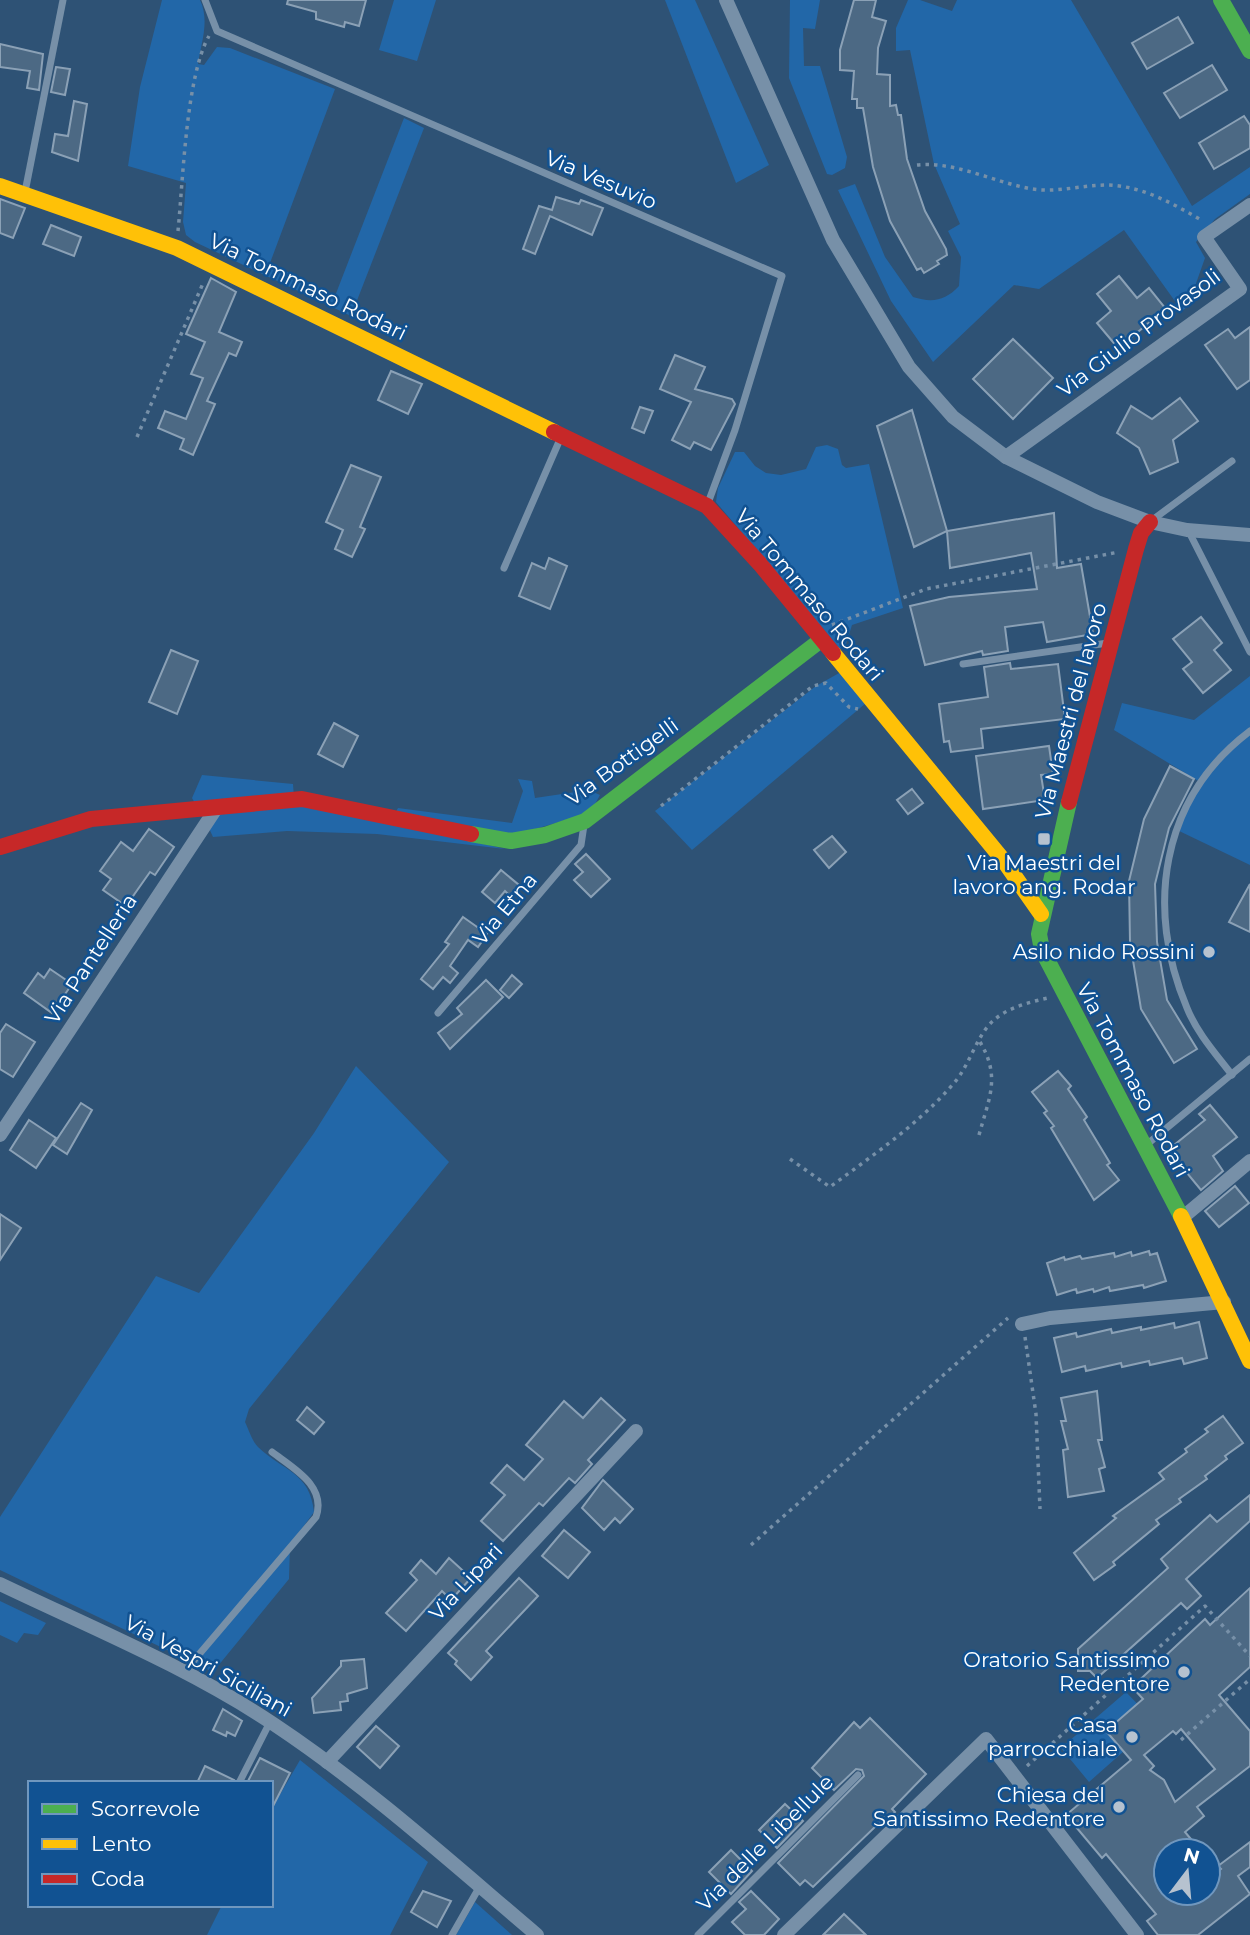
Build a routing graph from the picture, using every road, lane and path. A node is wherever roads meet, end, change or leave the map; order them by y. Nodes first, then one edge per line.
1 (63, 0) edge
2 (205, 0) edge
3 (1221, 0) edge
4 (730, 2) edge
5 (217, 31) junction
6 (1250, 51) edge
7 (917, 165) dead end
8 (0, 186) edge
9 (25, 194) junction
10 (1250, 205) edge
11 (1215, 229) junction
12 (177, 248) junction
13 (211, 264) junction
14 (562, 435) junction
15 (137, 437) dead end
16 (1006, 457) junction
17 (1232, 461) dead end
18 (707, 506) junction
19 (1150, 522) junction
20 (1187, 530) junction
21 (1250, 535) edge
22 (1106, 555) dead end
23 (503, 568) dead end
24 (821, 640) junction
25 (1111, 642) junction
26 (1250, 652) edge
27 (963, 664) dead end
28 (873, 704) junction
29 (1250, 731) edge
30 (661, 806) dead end
31 (217, 807) junction
32 (584, 821) junction
33 (0, 847) edge
34 (1041, 914) junction
35 (1064, 994) junction
36 (438, 1013) dead end
37 (980, 1041) junction
38 (1250, 1059) edge
39 (1232, 1075) junction
40 (0, 1135) edge
41 (979, 1135) dead end
42 (1144, 1147) junction
43 (790, 1159) dead end
44 (1250, 1161) edge
45 (1182, 1218) junction
46 (1224, 1302) junction
47 (1022, 1324) junction
48 (1250, 1362) edge
49 (636, 1431) dead end
50 (272, 1451) dead end
51 (1040, 1509) dead end
52 (751, 1545) dead end
53 (0, 1584) edge
54 (1250, 1656) edge
55 (183, 1673) junction
56 (1250, 1678) edge
57 (270, 1721) junction
58 (1181, 1740) dead end
59 (327, 1762) junction
60 (858, 1775) dead end
61 (1015, 1776) junction
62 (240, 1781) edge
63 (480, 1886) junction
64 (452, 1935) edge
65 (537, 1935) edge
66 (698, 1935) edge
67 (784, 1935) edge
68 (1137, 1935) edge

1 - 9 lane
2 - 5 lane
3 - 6 street
4 - 16 street
5 - 12 path
5 - 18 lane, Via Vesuvio
7 - 11 path
8 - 9 street, Via Tommaso Rodari
9 - 12 street, Via Tommaso Rodari
10 - 11 street
11 - 16 street, Via Giulio Provasoli
12 - 13 street, Via Tommaso Rodari
13 - 14 street, Via Tommaso Rodari
13 - 15 path
14 - 18 street, Via Tommaso Rodari
14 - 23 lane
16 - 19 street
17 - 19 lane
18 - 24 street, Via Tommaso Rodari
19 - 20 street
19 - 25 street, Via Maestri del lavoro
20 - 21 street
20 - 26 lane
22 - 24 path
24 - 28 street, Via Tommaso Rodari
24 - 32 street, Via Bottigelli
25 - 27 lane, Via Maestri del lavoro
25 - 34 street, Via Maestri del lavoro
28 - 30 path
28 - 34 street, Via Tommaso Rodari
29 - 39 lane
31 - 32 street, Via Bottigelli
31 - 33 street, Via Bottigelli
31 - 40 street, Via Pantelleria
32 - 36 lane, Via Etna
34 - 35 street, Via Tommaso Rodari
35 - 37 path
35 - 42 street, Via Tommaso Rodari
37 - 41 path
37 - 43 path
38 - 39 lane
39 - 42 lane
42 - 45 street, Via Tommaso Rodari
44 - 45 street
45 - 46 street, Via Tommaso Rodari
46 - 47 street
46 - 48 street, Via Tommaso Rodari
47 - 51 path
47 - 52 path
49 - 59 street, Via Lipari
50 - 55 lane
53 - 55 street, Via Vespri Siciliani
54 - 61 path
55 - 57 street, Via Vespri Siciliani
56 - 58 path
57 - 59 street, Via Vespri Siciliani
57 - 62 lane
59 - 63 street, Via Vespri Siciliani
60 - 66 lane, Via delle Libellule
61 - 67 street
61 - 68 street
63 - 64 lane
63 - 65 street, Via Vespri Siciliani

